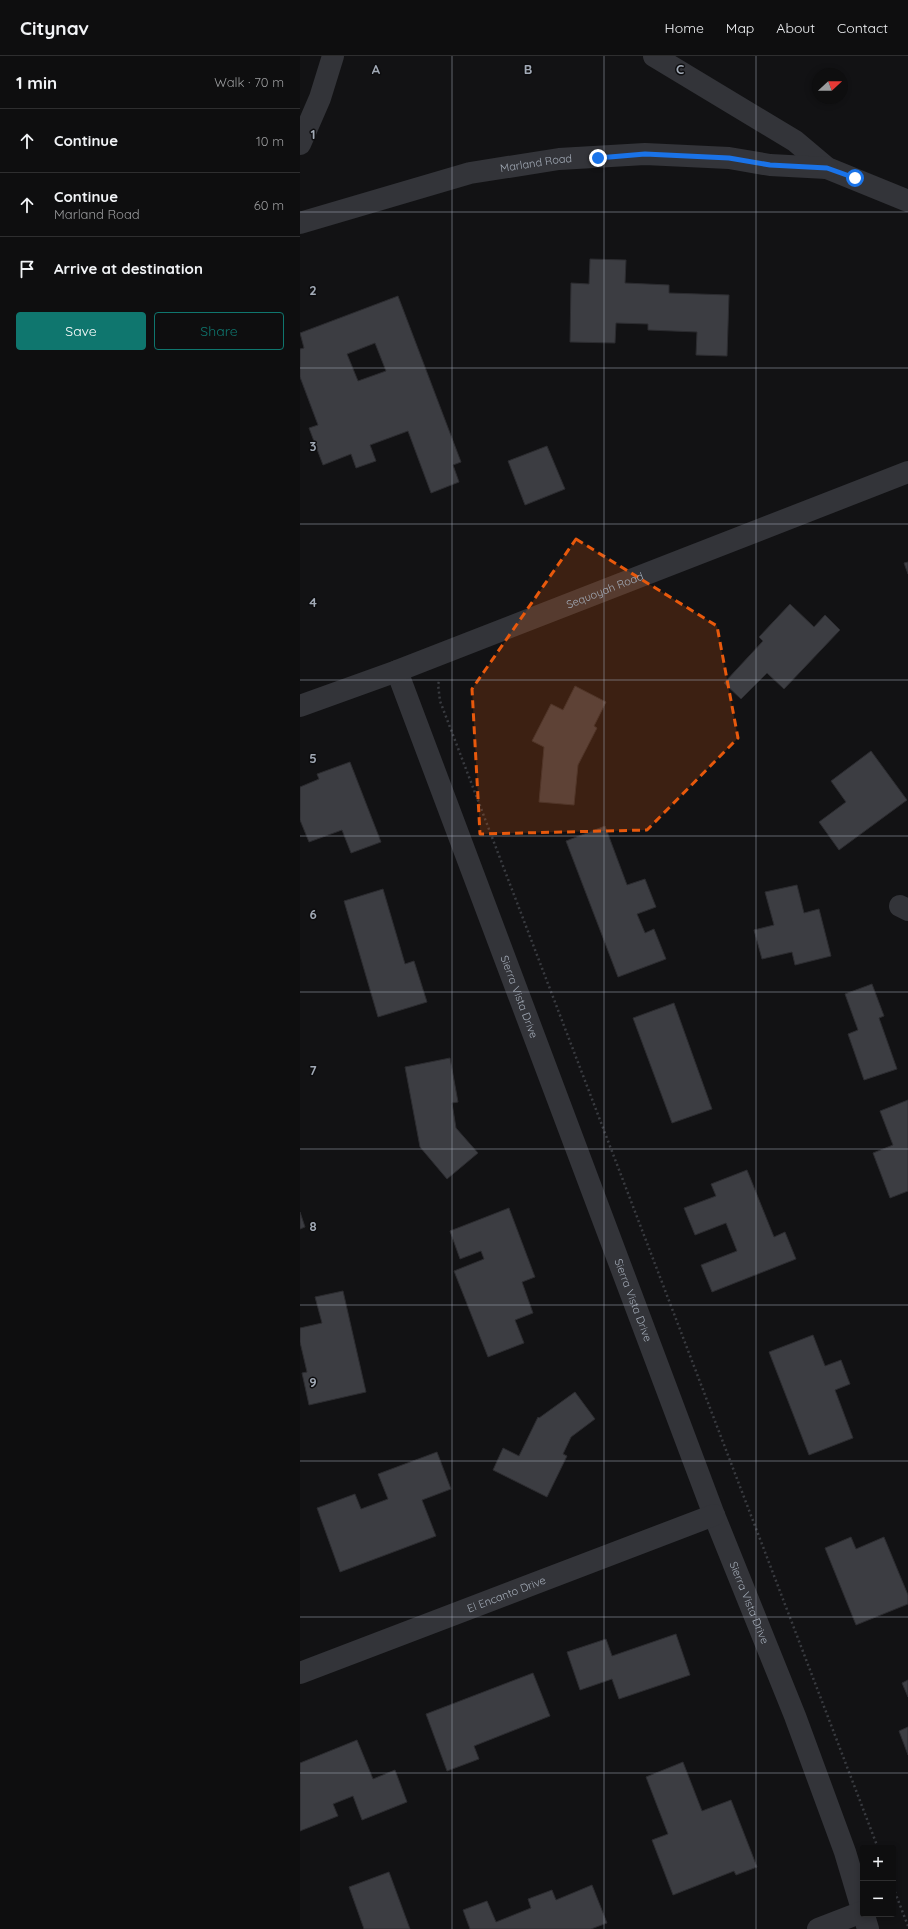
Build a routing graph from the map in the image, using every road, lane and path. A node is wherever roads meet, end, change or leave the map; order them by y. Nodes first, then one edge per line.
1 (333, 56) edge
2 (654, 56) edge
3 (300, 144) edge
4 (827, 168) junction
5 (908, 201) edge
6 (300, 223) edge
7 (908, 472) edge
8 (397, 671) junction
9 (441, 680) dead end
10 (300, 706) edge
11 (714, 1515) junction
12 (300, 1673) edge
13 (877, 1845) edge
14 (896, 1895) edge
15 (865, 1921) edge
16 (908, 1926) edge
17 (818, 1929) edge

1 - 3 street
2 - 4 street
4 - 5 street
4 - 6 street, Marland Road
7 - 8 street, Sequoyah Road
8 - 10 street, Sequoyah Road
8 - 11 street, Sierra Vista Drive
9 - 13 path
11 - 12 street, El Encanto Drive
11 - 15 street, Sierra Vista Drive
14 - 16 path
15 - 17 street

